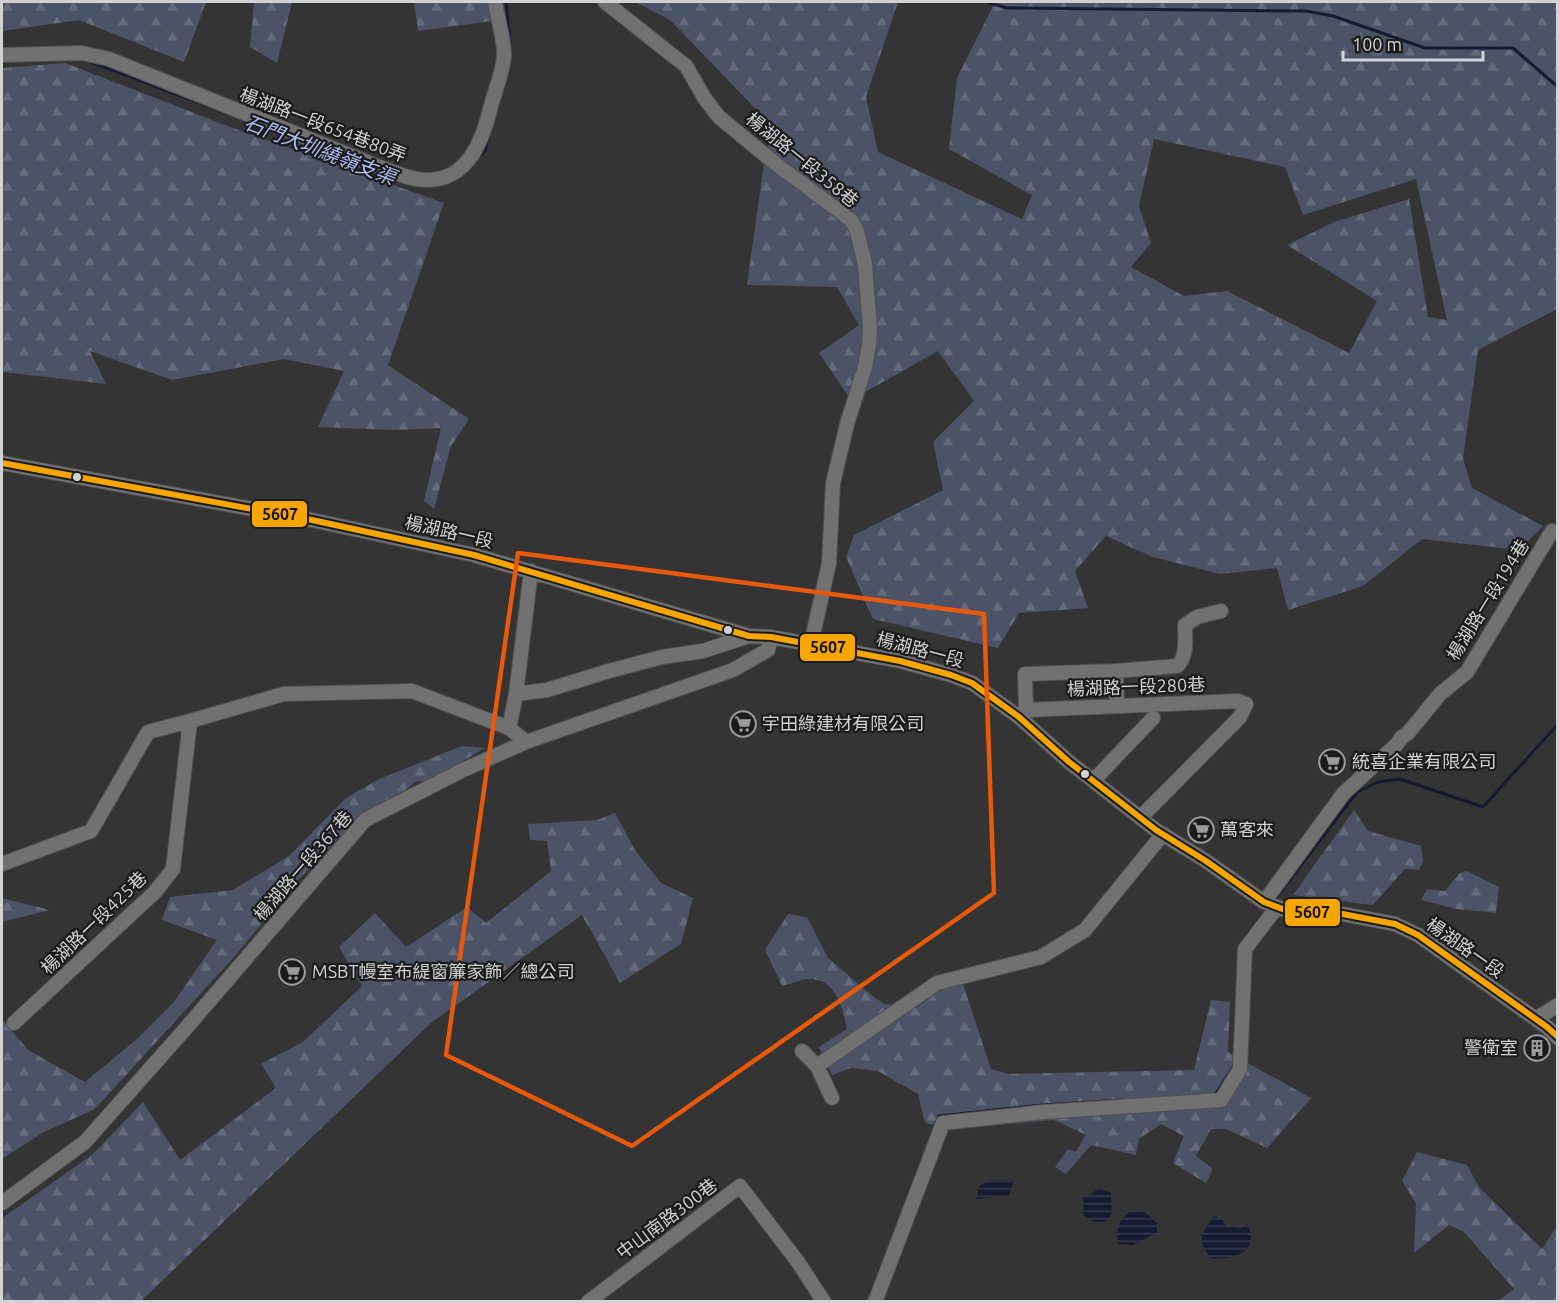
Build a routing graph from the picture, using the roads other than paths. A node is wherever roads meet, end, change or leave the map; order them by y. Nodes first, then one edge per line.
1 (495, 2) edge
2 (605, 2) edge
3 (2, 55) edge
4 (2, 463) edge
5 (1552, 531) dead end
6 (531, 571) junction
7 (1221, 611) dead end
8 (749, 636) junction
9 (771, 637) junction
10 (811, 644) junction
11 (1116, 671) junction
12 (516, 694) junction
13 (1117, 706) junction
14 (1023, 714) junction
15 (1153, 718) dead end
16 (190, 721) junction
17 (508, 728) junction
18 (526, 742) junction
19 (1093, 781) junction
20 (1140, 818) junction
21 (1163, 834) junction
22 (2, 864) edge
23 (1270, 905) junction
24 (1557, 1005) edge
25 (1536, 1019) junction
26 (14, 1023) dead end
27 (1557, 1038) edge
28 (802, 1051) dead end
29 (817, 1066) junction
30 (832, 1098) dead end
31 (2, 1203) edge
32 (588, 1302) edge
33 (824, 1302) edge
34 (875, 1302) edge

1 - 3 street, 楊湖路一段654巷80弄
2 - 10 street, 楊湖路一段358巷
4 - 6 street, 楊湖路一段
5 - 23 street, 楊湖路一段194巷
6 - 8 street, 楊湖路一段
6 - 12 street
7 - 11 street, 楊湖路一段280巷
8 - 9 street, 楊湖路一段
8 - 12 street
9 - 10 street, 楊湖路一段
9 - 18 street, 楊湖路一段367巷
10 - 14 street, 楊湖路一段
11 - 13 street
11 - 14 street, 楊湖路一段280巷
12 - 17 street
13 - 14 street, 楊湖路一段280巷
13 - 20 street, 楊湖路一段280巷
14 - 19 street, 楊湖路一段
15 - 19 street
16 - 17 street
16 - 22 street
16 - 26 street, 楊湖路一段425巷
17 - 18 street
18 - 31 street, 楊湖路一段367巷
19 - 20 street, 楊湖路一段
20 - 21 street, 楊湖路一段
21 - 23 street, 楊湖路一段
21 - 29 street
23 - 25 street, 楊湖路一段
23 - 34 street, 楊湖路一段194巷
24 - 25 street
25 - 27 street, 楊湖路一段
28 - 29 street
29 - 30 street
32 - 33 street, 中山南路300巷

